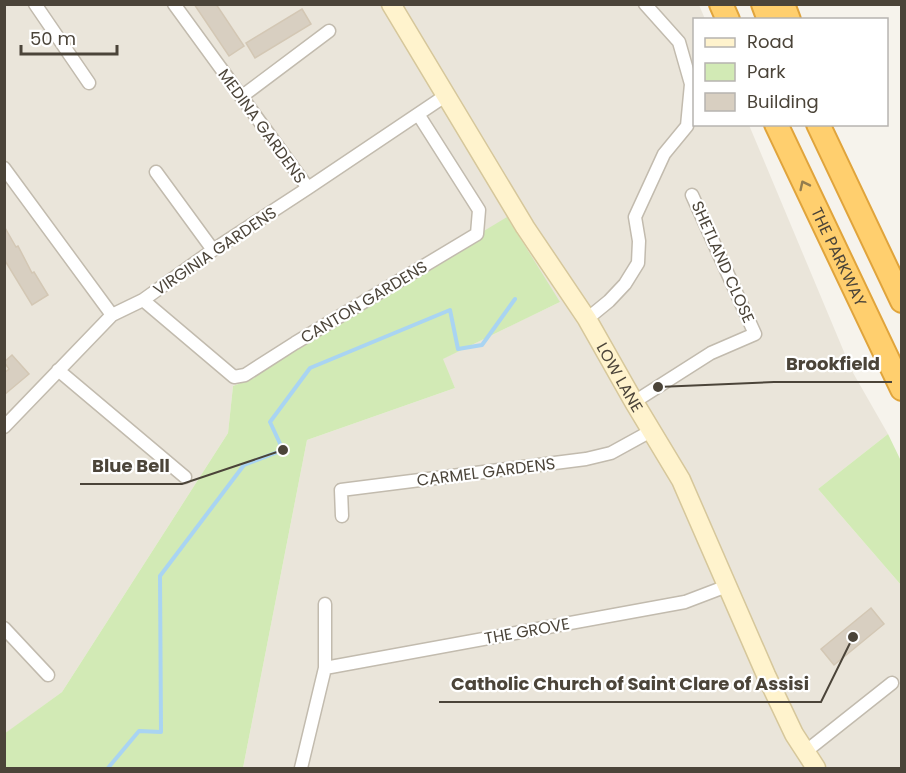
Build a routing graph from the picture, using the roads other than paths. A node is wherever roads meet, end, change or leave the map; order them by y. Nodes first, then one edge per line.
1 (35, 4) edge
2 (174, 4) edge
3 (391, 4) edge
4 (645, 4) edge
5 (721, 4) edge
6 (763, 4) edge
7 (727, 18) edge
8 (769, 18) edge
9 (329, 31) dead end
10 (89, 83) dead end
11 (445, 96) junction
12 (241, 97) junction
13 (418, 114) junction
14 (777, 126) edge
15 (819, 126) edge
16 (834, 126) edge
17 (4, 168) edge
18 (156, 172) dead end
19 (308, 188) junction
20 (692, 195) dead end
21 (213, 250) junction
22 (902, 292) edge
23 (143, 300) junction
24 (902, 301) edge
25 (112, 315) junction
26 (587, 319) junction
27 (58, 370) junction
28 (902, 389) edge
29 (634, 402) junction
30 (4, 427) edge
31 (651, 431) junction
32 (185, 477) dead end
33 (342, 516) dead end
34 (727, 586) junction
35 (325, 604) dead end
36 (4, 628) edge
37 (325, 668) junction
38 (48, 675) dead end
39 (892, 683) dead end
40 (805, 752) junction
41 (301, 768) edge
42 (816, 768) edge

1 - 10 street
2 - 12 street, MEDINA GARDENS
3 - 11 main road, LOW LANE
4 - 26 street
5 - 7 highway
6 - 8 highway
9 - 12 street
11 - 13 street, VIRGINIA GARDENS
11 - 26 main road, LOW LANE
12 - 19 street, MEDINA GARDENS
13 - 19 street, VIRGINIA GARDENS
13 - 23 street, CANTON GARDENS
28 -> 14 highway, THE PARKWAY
15 - 24 highway
16 - 22 highway
17 - 25 street
18 - 21 street
19 - 21 street, VIRGINIA GARDENS
20 - 29 street, SHETLAND CLOSE
21 - 23 street, VIRGINIA GARDENS
23 - 25 street, VIRGINIA GARDENS
25 - 27 street, VIRGINIA GARDENS
26 - 29 main road, LOW LANE
27 - 30 street, VIRGINIA GARDENS
27 - 32 street
29 - 31 main road, LOW LANE
31 - 33 street, CARMEL GARDENS
31 - 34 main road, LOW LANE
34 - 37 street, THE GROVE
34 - 40 main road, LOW LANE
35 - 37 street
36 - 38 street
37 - 41 street
39 - 40 street
40 - 42 main road, LOW LANE

